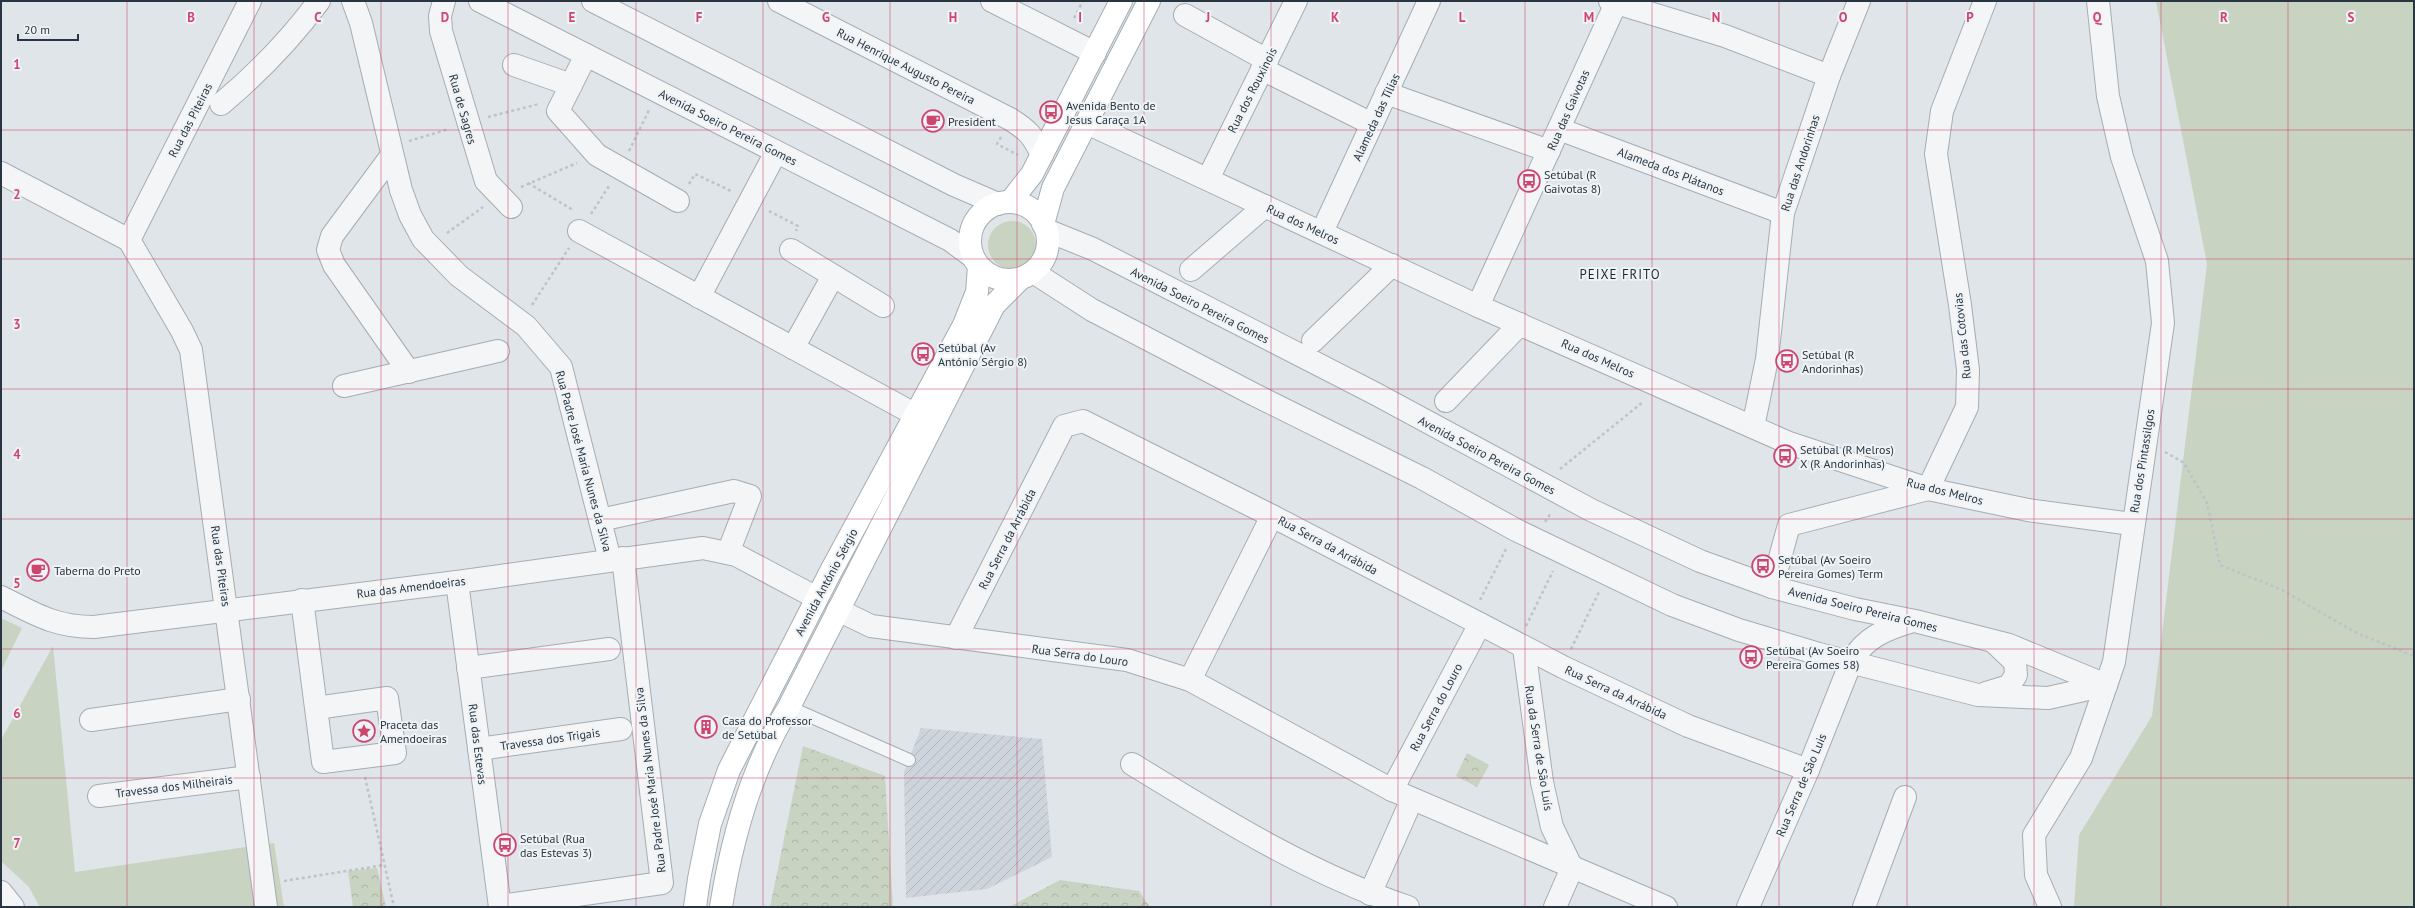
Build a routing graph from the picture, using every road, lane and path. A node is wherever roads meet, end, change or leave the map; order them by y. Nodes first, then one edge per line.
1 (250, 1) edge
2 (318, 1) edge
3 (353, 1) edge
4 (364, 1) edge
5 (444, 1) edge
6 (480, 1) edge
7 (593, 1) edge
8 (779, 1) edge
9 (992, 1) edge
10 (1083, 1) edge
11 (1121, 1) edge
12 (1149, 1) edge
13 (1296, 1) edge
14 (1429, 1) edge
15 (1859, 1) edge
16 (1985, 1) edge
17 (2098, 1) edge
18 (1615, 2) edge
19 (1185, 15) dead end
20 (1073, 21) dead end
21 (361, 23) junction
22 (1095, 53) junction
23 (586, 55) junction
24 (514, 65) dead end
25 (1265, 65) junction
26 (1829, 76) junction
27 (571, 85) junction
28 (658, 92) junction
29 (1386, 93) junction
30 (221, 104) dead end
31 (1087, 123) junction
32 (1372, 124) junction
33 (1559, 129) junction
34 (1549, 151) junction
35 (776, 152) junction
36 (392, 155) junction
37 (1042, 155) junction
38 (620, 168) junction
39 (1, 174) edge
40 (1208, 179) junction
41 (528, 183) dead end
42 (678, 201) dead end
43 (1004, 203) junction
44 (1265, 206) junction
45 (512, 207) dead end
46 (1783, 213) junction
47 (584, 225) junction
48 (1045, 227) junction
49 (1322, 232) junction
50 (129, 240) junction
51 (791, 250) dead end
52 (976, 262) junction
53 (1392, 266) junction
54 (1191, 270) dead end
55 (834, 276) junction
56 (1026, 276) junction
57 (699, 297) junction
58 (883, 306) dead end
59 (1478, 306) junction
60 (521, 322) junction
61 (1520, 324) junction
62 (1313, 340) dead end
63 (793, 348) junction
64 (498, 351) dead end
65 (409, 372) junction
66 (344, 386) dead end
67 (1446, 401) dead end
68 (1642, 403) dead end
69 (916, 415) junction
70 (1620, 422) dead end
71 (1753, 427) junction
72 (2145, 440) junction
73 (1928, 488) junction
74 (1272, 516) junction
75 (600, 520) junction
76 (2132, 524) junction
77 (1510, 542) dead end
78 (728, 553) junction
79 (617, 559) junction
80 (1608, 574) junction
81 (457, 582) junction
82 (1772, 586) junction
83 (1, 597) edge
84 (817, 598) junction
85 (302, 600) junction
86 (227, 610) junction
87 (838, 610) junction
88 (1915, 621) junction
89 (1480, 624) junction
90 (956, 638) junction
91 (1993, 641) junction
92 (1524, 648) junction
93 (609, 649) dead end
94 (2414, 656) edge
95 (1851, 662) junction
96 (1563, 667) junction
97 (468, 668) junction
98 (1190, 680) junction
99 (2106, 685) junction
100 (1978, 695) junction
101 (239, 698) junction
102 (789, 707) junction
103 (316, 708) junction
104 (91, 720) dead end
105 (621, 729) dead end
106 (479, 749) junction
107 (360, 757) junction
108 (909, 760) dead end
109 (1132, 764) dead end
110 (1808, 770) junction
111 (249, 776) junction
112 (1392, 790) junction
113 (98, 796) dead end
114 (1905, 797) dead end
115 (1412, 799) junction
116 (384, 865) junction
117 (1572, 868) junction
118 (262, 884) junction
119 (1, 892) edge
120 (1370, 894) junction
121 (13, 907) edge
122 (266, 907) edge
123 (394, 907) edge
124 (500, 907) edge
125 (696, 907) edge
126 (721, 907) edge
127 (1408, 907) edge
128 (1555, 907) edge
129 (1666, 907) edge
130 (1748, 907) edge
131 (1864, 907) edge
132 (2050, 907) edge

1 - 50 street, Rua das Piteiras
2 - 30 street
3 - 21 street, Rua Padre José Maria Nunes da Silva
4 - 21 street, Rua Padre José Maria Nunes da Silva
5 - 45 street, Rua de Sagres
6 - 23 street, Avenida Soeiro Pereira Gomes
7 - 43 street, Avenida Soeiro Pereira Gomes
8 - 37 street, Rua Henrique Augusto Pereira
9 - 22 street
10 - 20 path
11 - 22 main road
12 - 31 main road
13 - 25 street, Rua dos Rouxinois
14 - 29 street, Alameda das Tílias
15 - 26 street, Rua das Andorinhas
16 - 73 street, Rua das Cotovias
17 - 72 street, Rua dos Pintassilgos
18 - 26 street
18 - 33 street, Rua das Gaivotas
19 - 25 street
21 - 36 street, Rua Padre José Maria Nunes da Silva
22 - 37 main road
23 - 27 street
23 - 28 street, Avenida Soeiro Pereira Gomes
24 - 27 street
25 - 32 street
25 - 40 street, Rua dos Rouxinois
26 - 46 street, Rua das Andorinhas
27 - 38 street
28 - 35 street, Avenida Soeiro Pereira Gomes
28 - 38 path
29 - 32 street, Alameda das Tílias
29 - 34 street
31 - 40 street, Rua dos Melros
31 - 48 main road
32 - 49 street, Alameda das Tílias
33 - 34 street, Rua das Gaivotas
33 - 46 street, Alameda dos Plátanos
34 - 59 street, Rua das Gaivotas
35 - 52 street, Avenida Soeiro Pereira Gomes
35 - 57 street
36 - 60 street, Rua Padre José Maria Nunes da Silva
36 - 65 street
37 - 43 main road
38 - 42 street
38 - 47 path
39 - 50 street
40 - 44 street, Rua dos Melros
41 - 47 path
43 - 48 main road, Avenida Soeiro Pereira Gomes
43 - 52 main road
44 - 49 street, Rua dos Melros
44 - 54 street
46 - 71 street, Rua das Andorinhas
47 - 57 street
47 - 60 path
48 - 56 main road
48 - 82 street, Avenida Soeiro Pereira Gomes
49 - 53 street, Rua dos Melros
50 - 86 street, Rua das Piteiras
51 - 55 street
52 - 56 main road, Avenida Soeiro Pereira Gomes
52 - 69 main road, Avenida António Sérgio
53 - 59 street, Rua dos Melros
53 - 62 street
55 - 58 street
55 - 63 street
56 - 80 street
56 - 87 main road, Avenida António Sérgio
57 - 63 street
59 - 61 street, Rua dos Melros
60 - 75 street, Rua Padre José Maria Nunes da Silva
61 - 67 street
61 - 71 street, Rua dos Melros
63 - 69 street
64 - 65 street
65 - 66 street
68 - 70 path
69 - 84 main road, Avenida António Sérgio
71 - 73 street, Rua dos Melros
72 - 76 street, Rua dos Pintassilgos
72 - 94 path
73 - 76 street, Rua dos Melros
73 - 82 street
74 - 89 street, Rua Serra da Arrábida
74 - 90 street, Rua Serra da Arrábida
74 - 98 street
75 - 78 street
75 - 79 street, Rua Padre José Maria Nunes da Silva
76 - 99 street, Rua dos Pintassilgos
77 - 89 path
78 - 79 street, Rua das Amendoeiras
78 - 84 street, Rua das Amendoeiras
79 - 81 street, Rua das Amendoeiras
79 - 124 street, Rua Padre José Maria Nunes da Silva
80 - 95 street
80 - 96 path
81 - 85 street, Rua das Amendoeiras
81 - 97 street, Rua das Estevas
82 - 88 street, Avenida Soeiro Pereira Gomes
83 - 86 street, Rua das Amendoeiras
84 - 125 main road, Avenida António Sérgio
85 - 86 street, Rua das Amendoeiras
85 - 103 street
86 - 101 street, Rua das Piteiras
87 - 90 street, Rua Serra do Louro
87 - 102 main road, Avenida António Sérgio
88 - 91 street, Avenida Soeiro Pereira Gomes
88 - 95 street, Rua Serra de São Luis
89 - 92 street, Rua Serra da Arrábida
89 - 112 street, Rua Serra do Louro
90 - 98 street, Rua Serra do Louro
91 - 99 street, Avenida Soeiro Pereira Gomes
91 - 100 street, Avenida Soeiro Pereira Gomes
92 - 96 street, Rua Serra da Arrábida
92 - 117 street, Rua da Serra de São Luís
93 - 97 street
95 - 100 street
95 - 110 street, Rua Serra de São Luis
96 - 110 street, Rua Serra da Arrábida
97 - 106 street, Rua das Estevas
98 - 112 street, Rua Serra do Louro
99 - 100 street
99 - 132 street, Rua dos Pintassilgos
101 - 104 street
101 - 111 street, Rua das Piteiras
102 - 108 lane
102 - 126 main road, Avenida António Sérgio
103 - 107 street
103 - 107 street
105 - 106 street, Travessa dos Trigais
106 - 124 street, Rua das Estevas
107 - 116 path
109 - 120 street
110 - 130 street, Rua Serra de São Luis
111 - 113 street, Travessa dos Milheirais
111 - 118 street, Rua das Piteiras
112 - 115 street, Rua Serra do Louro
114 - 131 street
115 - 117 street
115 - 120 street
116 - 118 path
116 - 123 path
117 - 128 street
117 - 129 street
118 - 122 street, Rua das Piteiras
119 - 121 street
120 - 127 street

